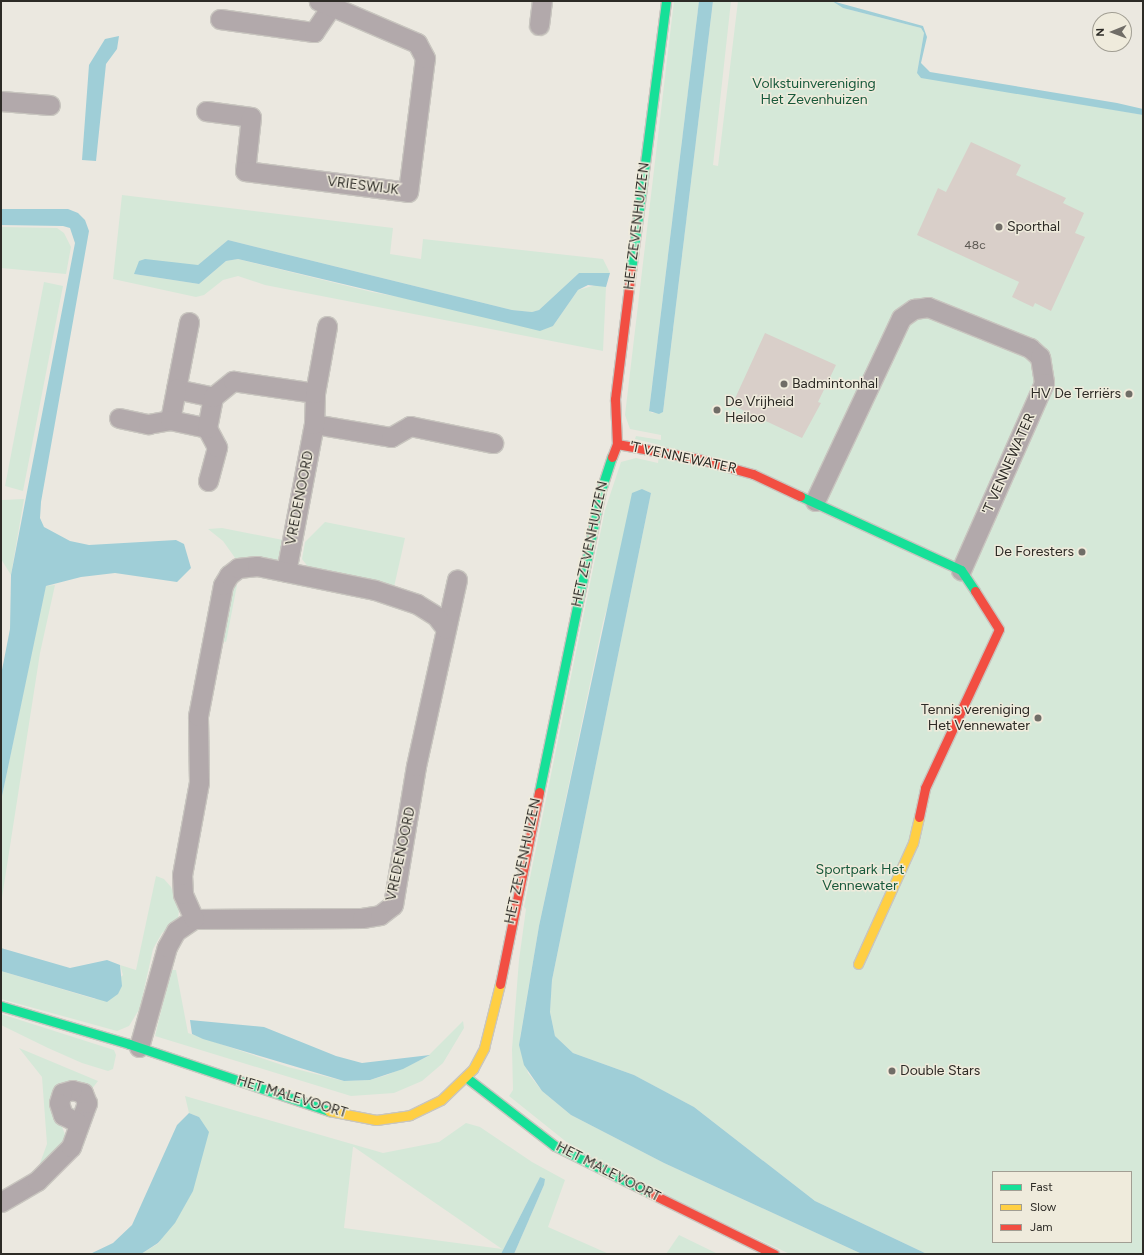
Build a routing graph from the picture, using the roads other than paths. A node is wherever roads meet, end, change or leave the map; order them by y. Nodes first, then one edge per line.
1 (542, 1) edge
2 (666, 1) edge
3 (325, 5) edge
4 (220, 19) dead end
5 (539, 25) dead end
6 (1, 101) edge
7 (50, 105) dead end
8 (206, 111) dead end
9 (188, 322) dead end
10 (327, 326) dead end
11 (176, 389) junction
12 (315, 393) junction
13 (213, 397) junction
14 (119, 418) dead end
15 (170, 420) junction
16 (314, 424) junction
17 (207, 428) junction
18 (493, 443) dead end
19 (617, 444) junction
20 (208, 481) dead end
21 (815, 501) junction
22 (961, 570) junction
23 (286, 572) junction
24 (456, 580) dead end
25 (446, 629) junction
26 (194, 919) junction
27 (858, 964) dead end
28 (1, 1006) edge
29 (139, 1047) junction
30 (467, 1078) junction
31 (79, 1123) dead end
32 (1, 1202) edge
33 (774, 1254) edge

1 - 5 street
2 - 19 street, HET ZEVENHUIZEN
3 - 4 street, VRIESWIJK
3 - 8 street, VRIESWIJK
6 - 7 street
9 - 11 street
10 - 12 street, VREDENOORD
11 - 13 street
11 - 15 street
12 - 13 street
12 - 16 street, VREDENOORD
13 - 17 street
14 - 15 street
15 - 17 street
16 - 18 street
16 - 23 street, VREDENOORD
17 - 20 street
19 - 21 street, 'T VENNEWATER
19 - 30 street, HET ZEVENHUIZEN
21 - 22 street, 'T VENNEWATER
21 - 22 street, 'T VENNEWATER
22 - 27 street
23 - 25 street
23 - 26 street
24 - 25 street, VREDENOORD
25 - 26 street, VREDENOORD
26 - 29 street
28 - 29 street, HET MALEVOORT
29 - 30 street, HET MALEVOORT
30 - 33 street, HET MALEVOORT
31 - 32 street

